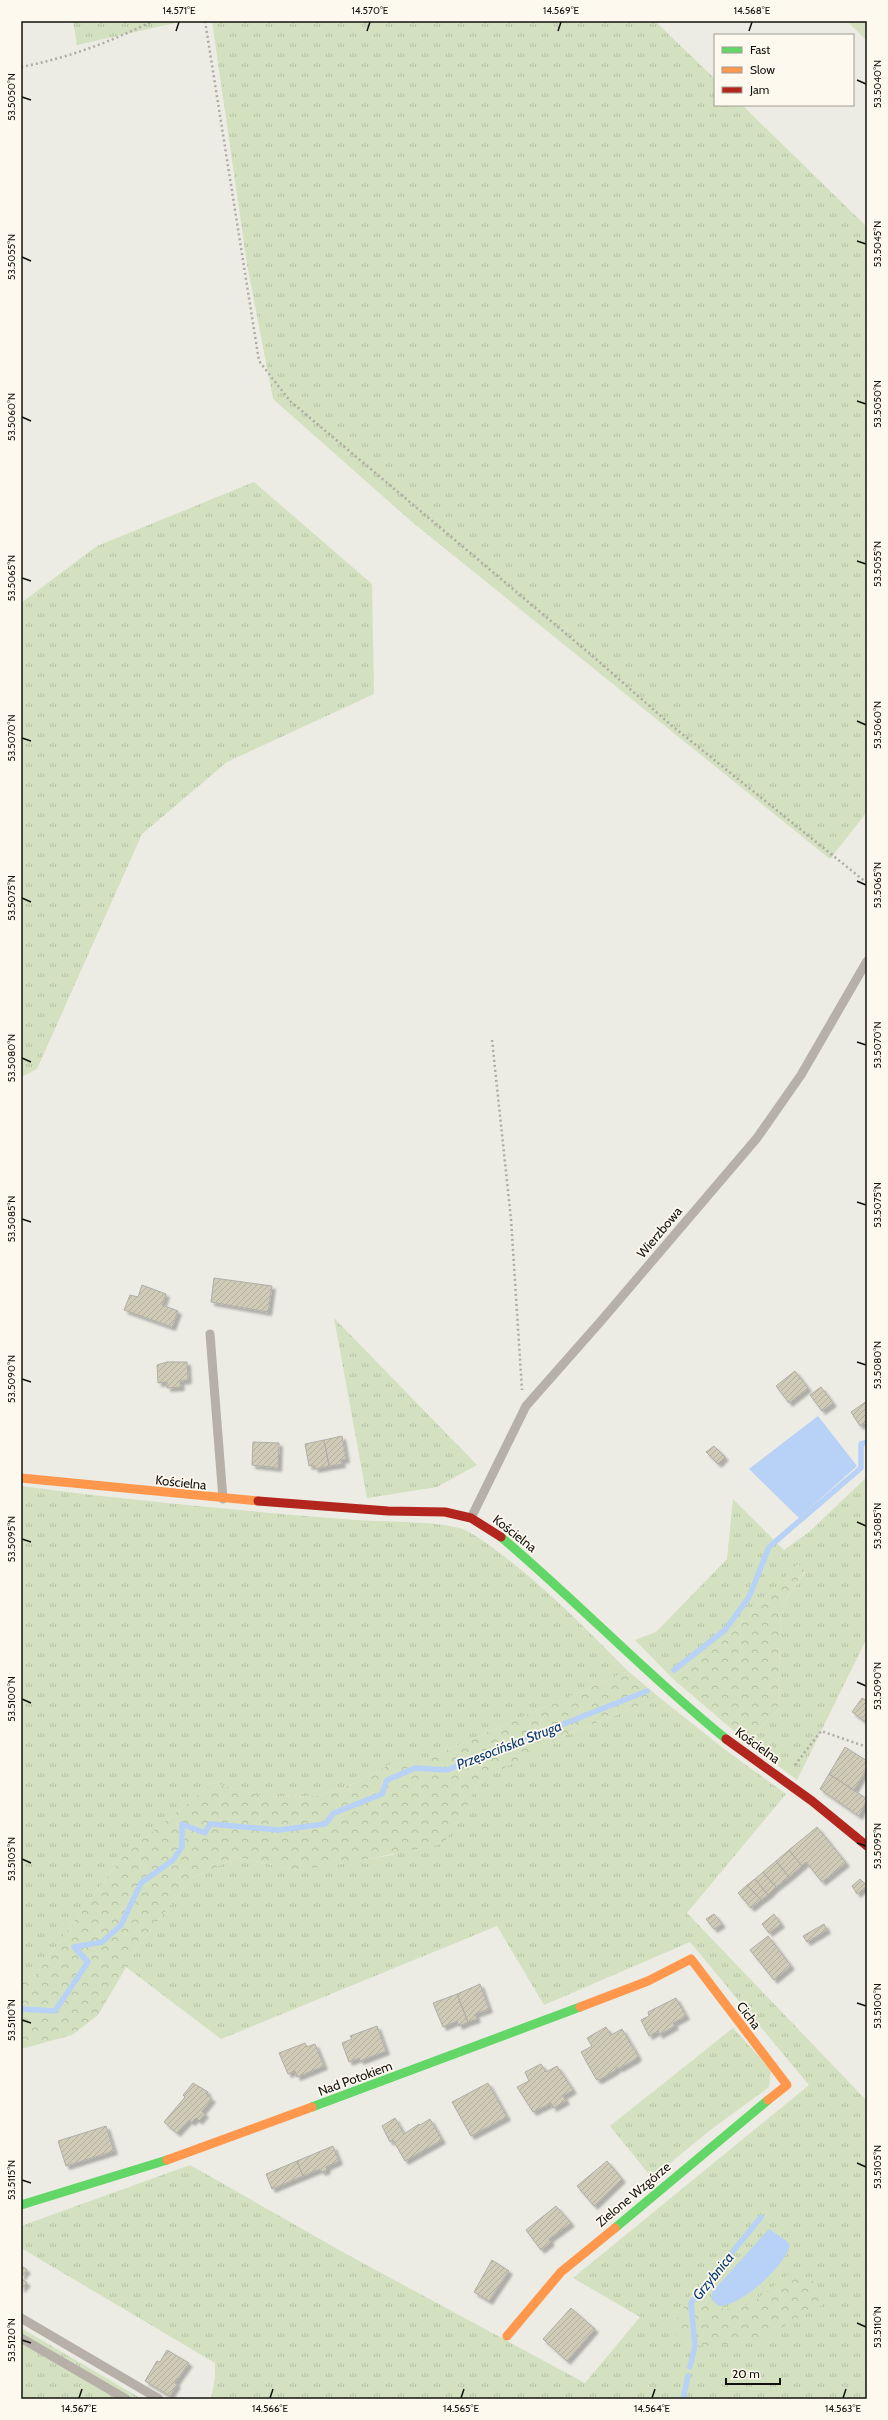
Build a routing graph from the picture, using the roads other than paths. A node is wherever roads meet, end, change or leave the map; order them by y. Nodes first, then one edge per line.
1 (867, 961) edge
2 (210, 1334) dead end
3 (21, 1478) edge
4 (223, 1499) junction
5 (471, 1518) junction
6 (867, 1846) edge
7 (691, 1959) joint
8 (787, 2085) joint
9 (21, 2205) edge
10 (21, 2318) edge
11 (507, 2336) dead end
12 (21, 2338) edge
13 (126, 2399) edge
14 (159, 2399) edge

1 - 5 lane, Wierzbowa
2 - 4 lane
3 - 4 street, Kościelna
4 - 5 street, Kościelna
5 - 6 street, Kościelna
7 - 8 street, Cicha
7 - 9 street, Nad Potokiem
8 - 11 street, Zielone Wzgórze
10 - 14 lane
12 - 13 lane

